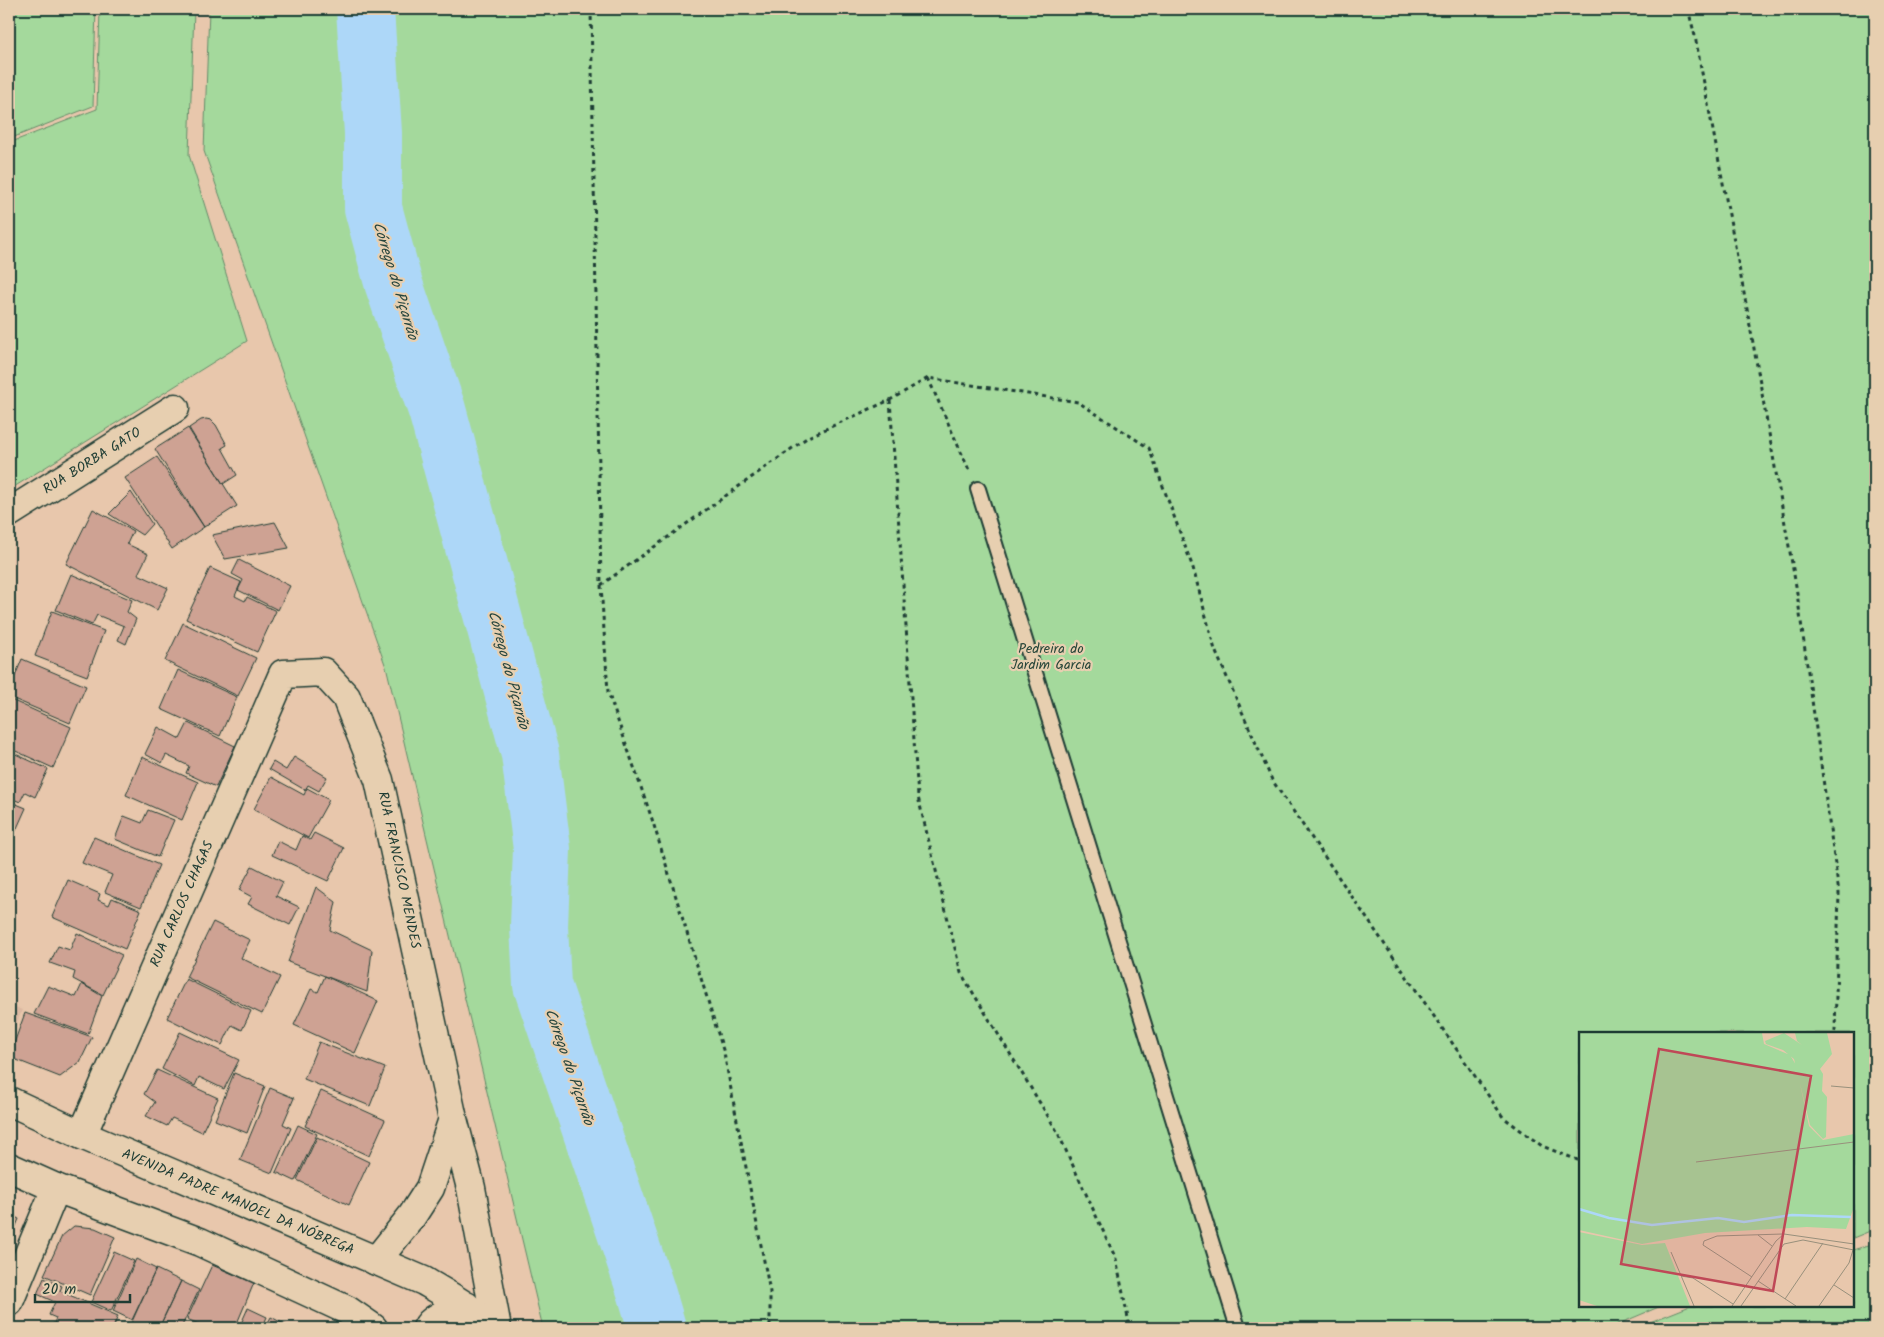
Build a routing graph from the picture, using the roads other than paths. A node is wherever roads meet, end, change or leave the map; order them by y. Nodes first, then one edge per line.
1 (175, 408) dead end
2 (978, 488) road end
3 (9, 514) edge
4 (283, 674) joint
5 (9, 1101) edge
6 (452, 1119) junction
7 (82, 1135) junction
8 (9, 1167) edge
9 (56, 1188) junction
10 (376, 1261) junction
11 (9, 1302) edge
12 (466, 1306) junction
13 (373, 1328) edge
14 (427, 1328) edge
15 (489, 1328) edge
16 (497, 1328) edge
17 (1238, 1328) edge

1 - 3 street, RUA BORBA GATO
2 - 17 lane
4 - 6 street, RUA FRANCISCO MENDES
4 - 7 street, RUA CARLOS CHAGAS
5 - 7 street, AVENIDA PADRE MANOEL DA NÓBREGA
6 - 10 street, RUA FRANCISCO MENDES
6 - 16 street, RUA FRANCISCO MENDES
7 - 10 street, AVENIDA PADRE MANOEL DA NÓBREGA
8 - 9 street
9 - 11 street
9 - 13 street
10 - 12 street, AVENIDA PADRE MANOEL DA NÓBREGA
12 - 14 street
12 - 15 street

